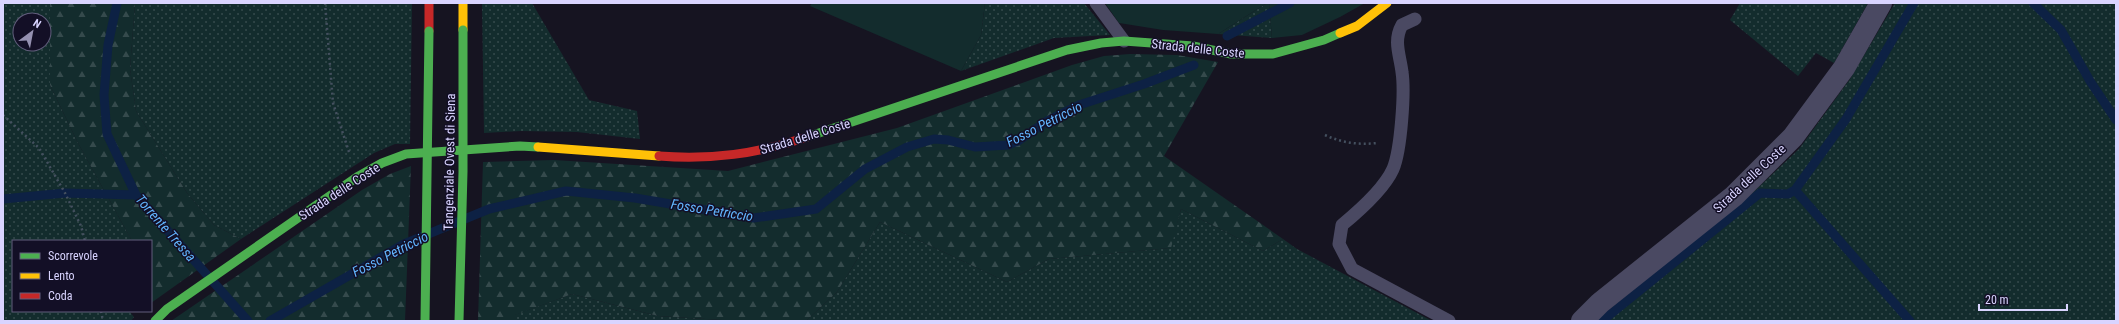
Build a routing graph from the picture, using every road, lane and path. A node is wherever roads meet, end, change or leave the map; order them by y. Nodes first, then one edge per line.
1 (325, 3) edge
2 (429, 3) edge
3 (463, 3) edge
4 (1096, 3) edge
5 (1387, 3) edge
6 (1881, 3) edge
7 (1415, 19) dead end
8 (1124, 41) junction
9 (3, 115) edge
10 (1325, 135) dead end
11 (1398, 144) junction
12 (358, 177) junction
13 (85, 240) edge
14 (155, 321) edge
15 (425, 321) edge
16 (459, 321) edge
17 (1449, 321) edge
18 (1582, 321) edge

1 - 12 path
2 - 15 main road, Tangenziale Ovest di Siena, bridge
3 - 16 main road, Tangenziale Ovest di Siena, bridge
4 - 8 lane
5 - 8 main road, Strada delle Coste
6 - 18 street, Strada delle Coste
7 - 11 lane
8 - 12 main road, Strada delle Coste
9 - 13 path
10 - 11 path
11 - 17 lane
12 - 14 main road, Strada delle Coste

